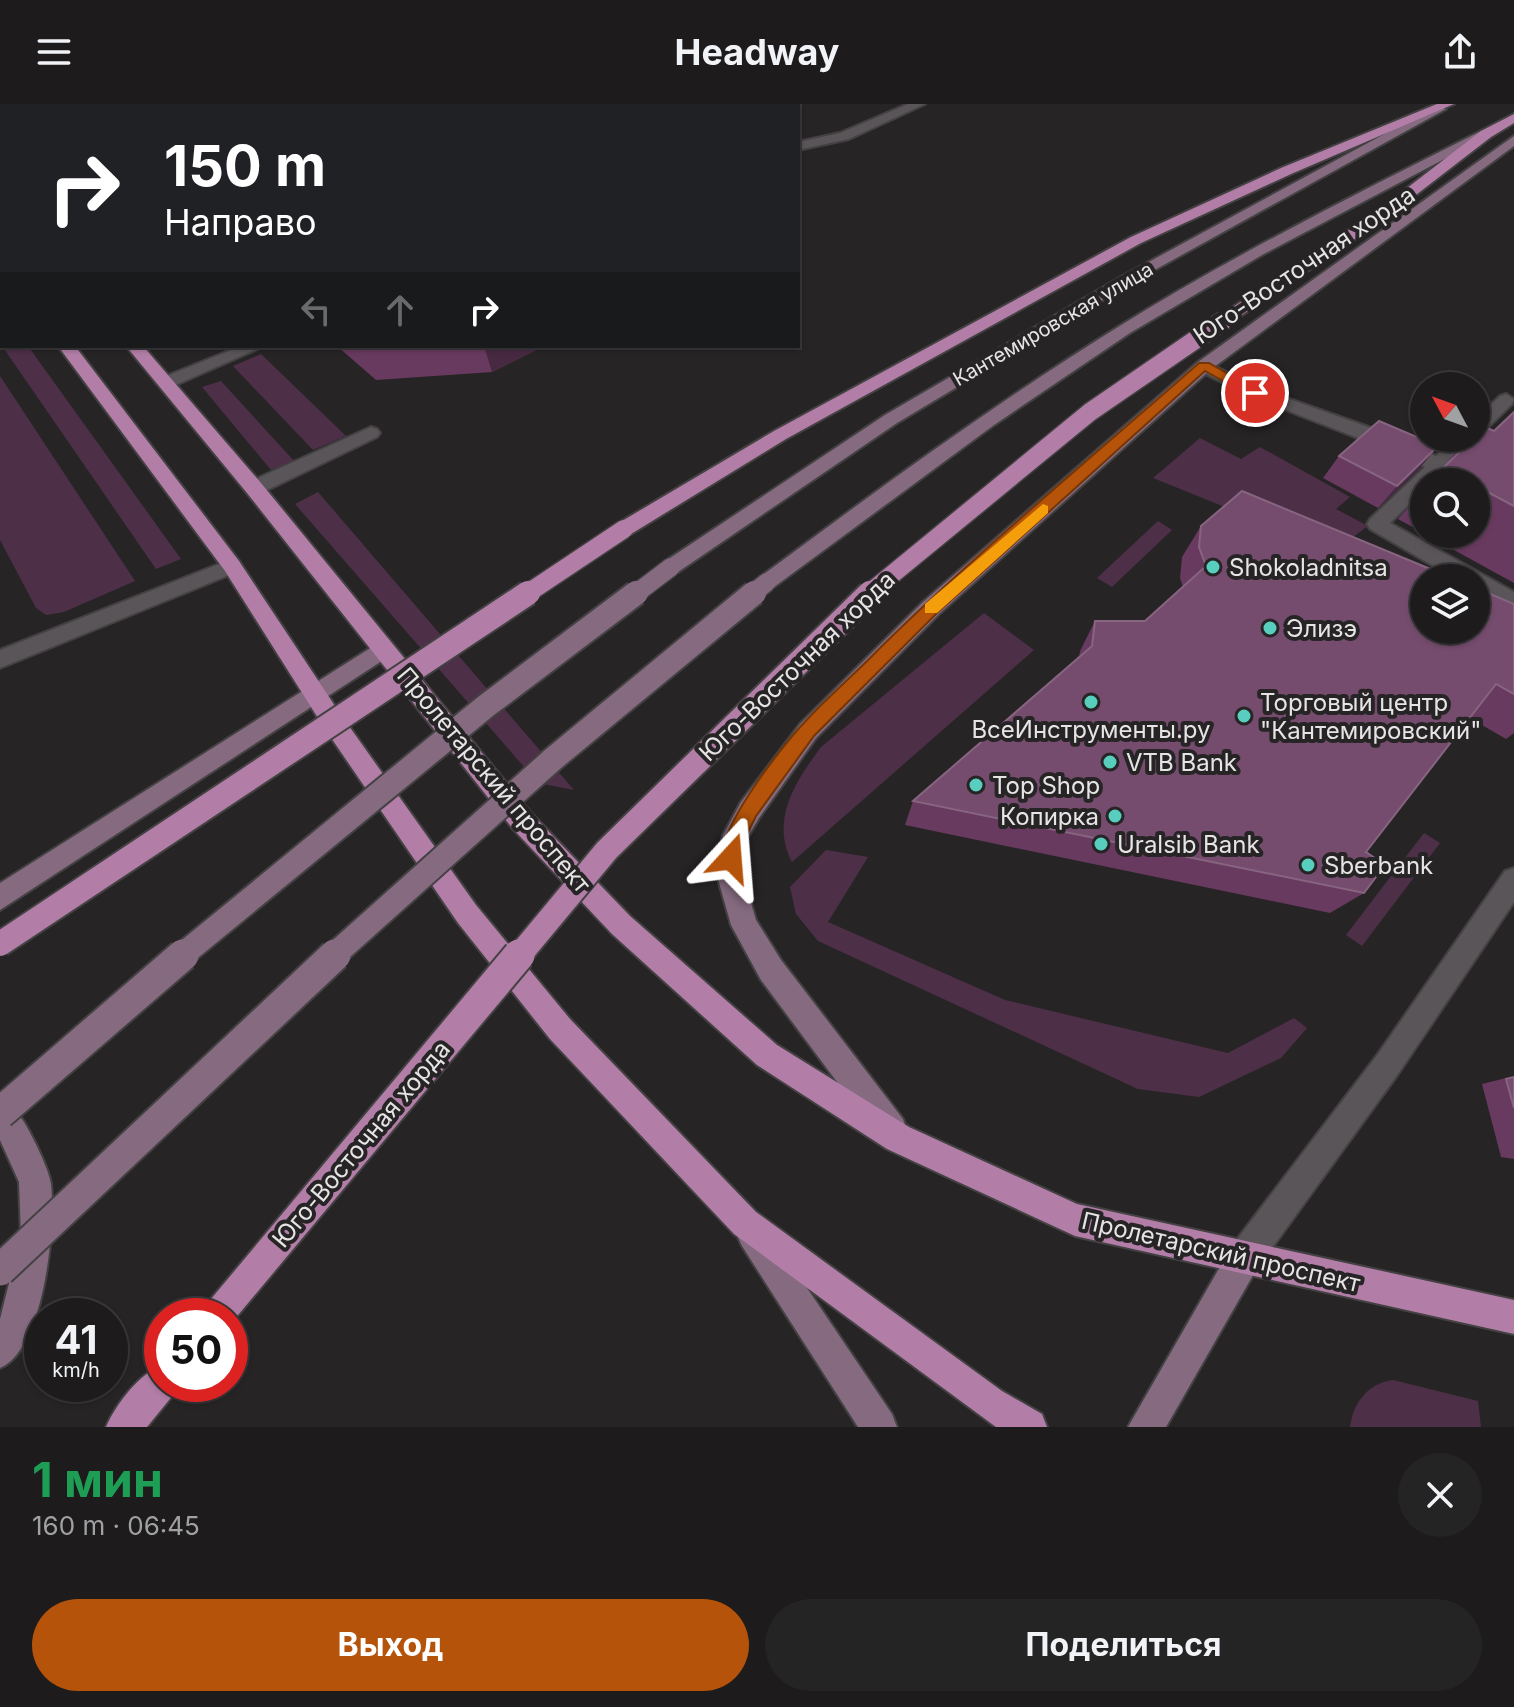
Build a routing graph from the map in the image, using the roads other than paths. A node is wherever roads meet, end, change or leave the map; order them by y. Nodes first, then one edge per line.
1 (919, 104) edge
2 (1444, 106) edge
3 (1514, 118) edge
4 (1486, 134) junction
5 (1514, 140) edge
6 (800, 146) edge
7 (68, 348) edge
8 (136, 348) edge
9 (251, 348) edge
10 (1204, 366) junction
11 (165, 383) junction
12 (1506, 400) dead end
13 (1490, 415) edge
14 (371, 433) dead end
15 (1451, 452) edge
16 (1438, 465) junction
17 (254, 488) junction
18 (1443, 564) edge
19 (232, 566) junction
20 (1490, 588) edge
21 (1514, 602) edge
22 (383, 649) junction
23 (0, 659) edge
24 (314, 692) junction
25 (1514, 880) edge
26 (0, 898) edge
27 (0, 944) edge
28 (0, 1116) edge
29 (898, 1138) junction
30 (745, 1223) junction
31 (1244, 1258) junction
32 (0, 1270) edge
33 (232, 1298) edge
34 (1514, 1317) edge
35 (0, 1351) edge
36 (145, 1402) edge
37 (124, 1427) edge
38 (879, 1427) edge
39 (1029, 1427) edge
40 (1146, 1427) edge

1 - 6 street
2 - 27 main road, bridge
2 - 28 main road, Кантемировская улица, bridge
3 - 4 main road, Кантемировская улица
4 - 32 main road, Кантемировская улица, bridge
4 - 33 main road, Юго-Восточная хорда, bridge
5 - 10 main road
7 - 19 main road
8 - 11 main road, Пролетарский проспект
9 - 11 street
10 - 16 street
10 - 29 main road
11 - 17 main road, Пролетарский проспект
12 - 13 street
14 - 17 street
15 - 16 street
16 - 18 street
17 - 22 main road, Пролетарский проспект
19 - 23 street
19 - 24 main road
20 - 21 street
22 - 24 main road
22 - 29 main road, Пролетарский проспект
24 - 26 main road
24 - 30 main road
25 - 31 street
28 - 35 main road
29 - 31 main road, Пролетарский проспект
30 - 38 main road
30 - 39 main road
31 - 34 main road, Пролетарский проспект
31 - 40 main road
36 - 37 main road

